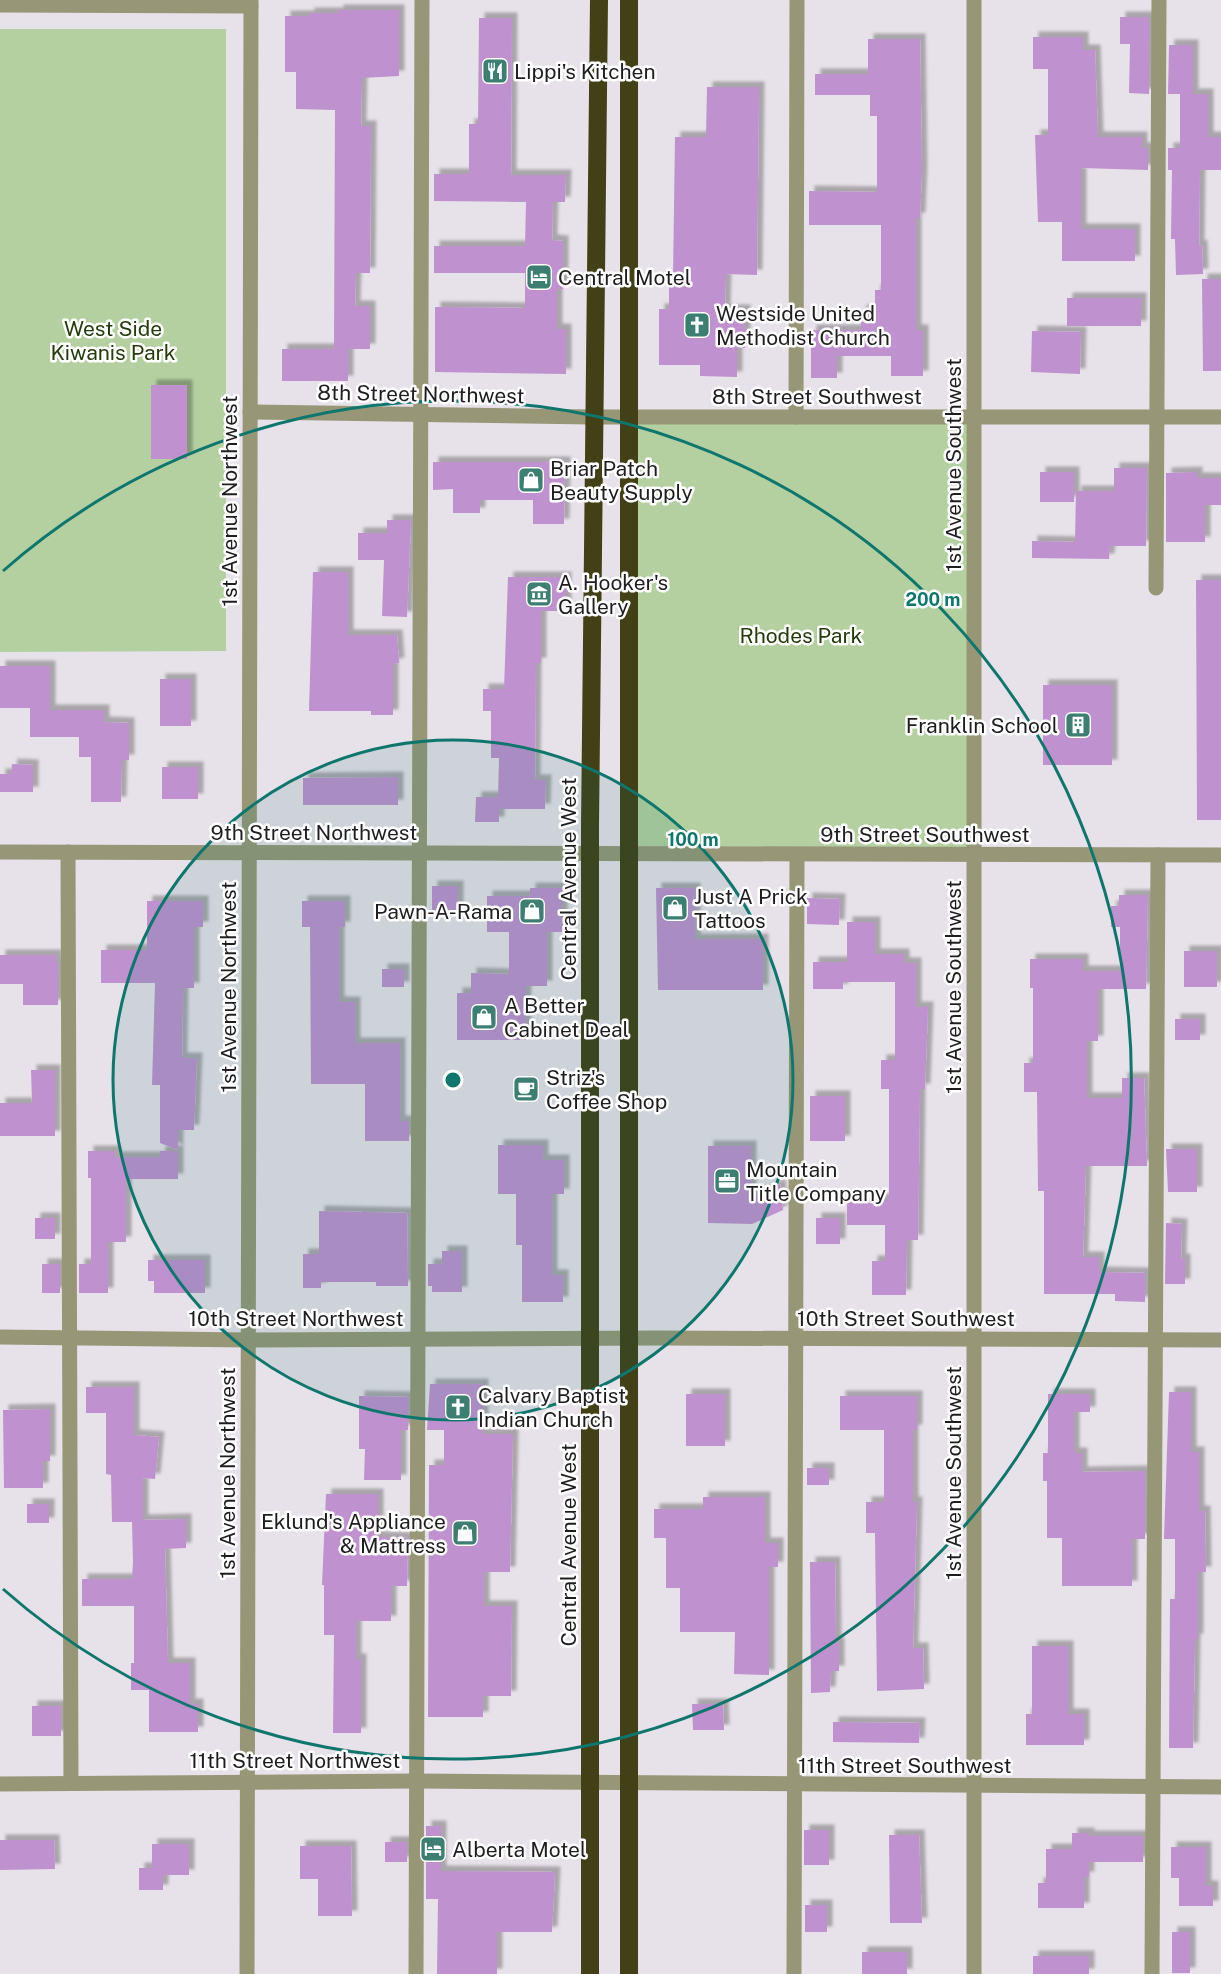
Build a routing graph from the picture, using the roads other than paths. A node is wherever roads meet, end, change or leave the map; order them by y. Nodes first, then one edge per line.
1 (422, 0) edge
2 (598, 0) edge
3 (629, 0) edge
4 (797, 0) edge
5 (974, 0) edge
6 (1159, 0) edge
7 (251, 3) edge
8 (0, 5) edge
9 (250, 412) junction
10 (421, 415) junction
11 (628, 416) junction
12 (592, 417) junction
13 (796, 417) junction
14 (975, 417) junction
15 (1157, 417) junction
16 (1221, 417) edge
17 (1156, 588) dead end
18 (0, 852) edge
19 (68, 852) junction
20 (249, 853) junction
21 (419, 853) junction
22 (590, 854) junction
23 (974, 854) junction
24 (629, 855) junction
25 (1158, 855) junction
26 (1221, 855) edge
27 (798, 856) junction
28 (0, 1337) edge
29 (69, 1338) junction
30 (592, 1338) junction
31 (628, 1338) junction
32 (418, 1339) junction
33 (796, 1339) junction
34 (974, 1339) junction
35 (248, 1340) junction
36 (1154, 1340) junction
37 (1221, 1340) edge
38 (247, 1781) junction
39 (416, 1781) junction
40 (71, 1783) junction
41 (0, 1784) edge
42 (590, 1784) junction
43 (628, 1784) junction
44 (793, 1785) junction
45 (974, 1786) junction
46 (1154, 1787) junction
47 (1221, 1787) edge
48 (247, 1974) edge
49 (416, 1974) edge
50 (590, 1974) edge
51 (629, 1974) edge
52 (794, 1974) edge
53 (974, 1974) edge
54 (1152, 1974) edge

1 - 10 street
2 - 12 highway, Central Avenue West
3 - 11 highway
4 - 13 street
5 - 14 street, 1st Avenue Southwest
6 - 15 street
7 - 8 street
7 - 9 street, 1st Avenue Northwest
9 - 10 street, 8th Street Northwest
9 - 20 street, 1st Avenue Northwest
10 - 12 street, 8th Street Northwest
10 - 21 street
11 - 12 street, 8th Street Southwest
11 - 13 street, 8th Street Southwest
11 - 24 highway
12 - 22 highway, Central Avenue West
13 - 14 street, 8th Street Southwest
14 - 15 street, 8th Street Southwest
14 - 23 street, 1st Avenue Southwest
15 - 16 street, 8th Street Southwest
15 - 17 street
18 - 19 street, 9th Street Northwest
19 - 20 street, 9th Street Northwest
19 - 29 street
20 - 21 street, 9th Street Northwest
20 - 35 street, 1st Avenue Northwest
21 - 22 street, 9th Street Northwest
21 - 32 street
22 - 24 street, 9th Street Northwest
22 - 30 highway, Central Avenue West
23 - 25 street, 9th Street Southwest
23 - 27 street, 9th Street Southwest
23 - 34 street, 1st Avenue Southwest
24 - 27 street, 9th Street Southwest
24 - 31 highway
25 - 26 street, 9th Street Southwest
25 - 36 street
27 - 33 street
28 - 29 street, 10th Street Northwest
29 - 35 street, 10th Street Northwest
29 - 40 street
30 - 31 street, 10th Street Southwest
30 - 32 street, 10th Street Northwest
30 - 42 highway, Central Avenue West
31 - 33 street, 10th Street Southwest
31 - 43 highway
32 - 35 street, 10th Street Northwest
32 - 39 street
33 - 34 street, 10th Street Southwest
33 - 44 street
34 - 36 street, 10th Street Southwest
34 - 45 street, 1st Avenue Southwest
35 - 38 street, 1st Avenue Northwest
36 - 37 street, 10th Street Southwest
36 - 46 street
38 - 39 street, 11th Street Northwest
38 - 40 street, 11th Street Northwest
38 - 48 street, 1st Avenue Northwest
39 - 42 street, 11th Street Northwest
39 - 49 street
40 - 41 street, 11th Street Northwest
42 - 43 street, 11th Street Southwest
42 - 50 highway, Central Avenue West
43 - 44 street, 11th Street Southwest
43 - 51 highway
44 - 45 street, 11th Street Southwest
44 - 52 street
45 - 46 street, 11th Street Southwest
45 - 53 street, 1st Avenue Southwest
46 - 47 street, 11th Street Southwest
46 - 54 street

